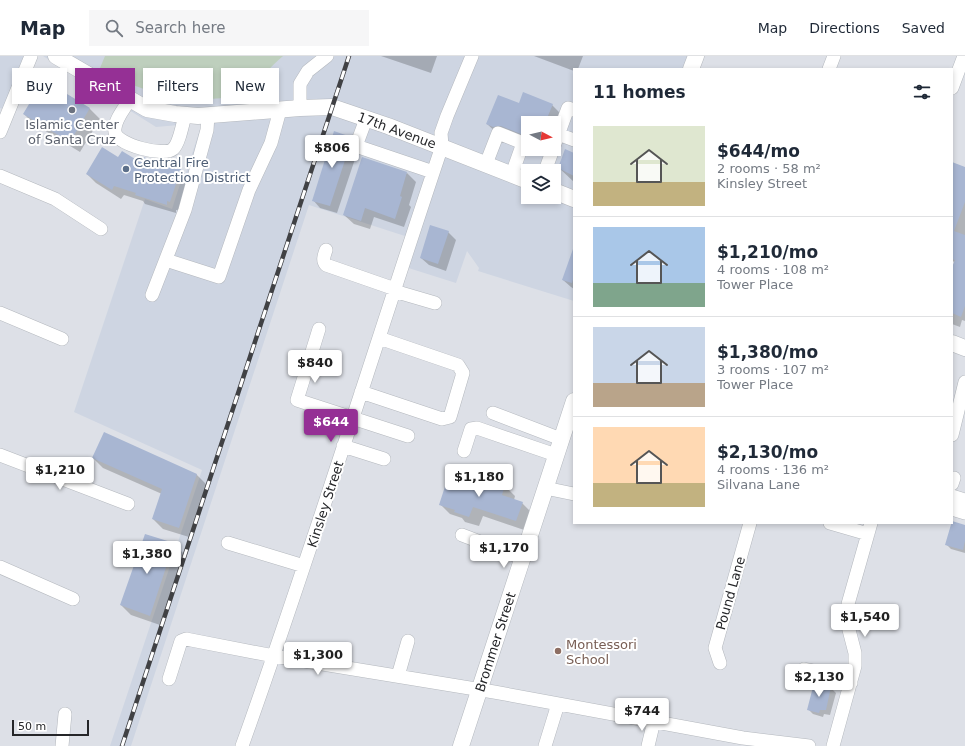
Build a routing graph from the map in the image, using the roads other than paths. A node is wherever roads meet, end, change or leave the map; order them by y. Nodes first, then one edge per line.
1 (31, 56) edge
2 (56, 56) edge
3 (327, 56) edge
4 (472, 56) edge
5 (696, 56) edge
6 (834, 56) edge
7 (964, 56) edge
8 (77, 68) edge
9 (691, 68) edge
10 (829, 68) edge
11 (953, 85) edge
12 (135, 102) edge
13 (127, 104) edge
14 (300, 108) junction
15 (280, 110) junction
16 (573, 110) edge
17 (185, 115) junction
18 (208, 115) junction
19 (366, 118) junction
20 (561, 127) edge
21 (0, 132) edge
22 (561, 140) edge
23 (573, 140) edge
24 (442, 146) junction
25 (486, 164) junction
26 (433, 172) junction
27 (512, 174) junction
28 (0, 176) edge
29 (521, 177) edge
30 (561, 194) edge
31 (573, 199) edge
32 (101, 229) dead end
33 (326, 250) dead end
34 (166, 260) junction
35 (334, 277) dead end
36 (394, 292) junction
37 (152, 295) dead end
38 (435, 303) dead end
39 (0, 313) edge
40 (319, 329) dead end
41 (379, 338) junction
42 (62, 339) dead end
43 (965, 382) edge
44 (361, 392) junction
45 (573, 404) edge
46 (493, 413) dead end
47 (352, 417) junction
48 (953, 431) edge
49 (408, 436) dead end
50 (562, 439) junction
51 (343, 446) junction
52 (464, 451) dead end
53 (0, 455) edge
54 (556, 455) junction
55 (384, 459) dead end
56 (545, 488) junction
57 (573, 494) edge
58 (953, 496) edge
59 (965, 500) edge
60 (128, 504) dead end
61 (953, 509) edge
62 (965, 513) edge
63 (750, 524) edge
64 (836, 524) edge
65 (869, 529) edge
66 (462, 535) dead end
67 (228, 543) dead end
68 (522, 558) junction
69 (304, 566) junction
70 (0, 567) edge
71 (73, 599) dead end
72 (408, 641) dead end
73 (274, 656) junction
74 (720, 663) dead end
75 (804, 669) dead end
76 (398, 676) junction
77 (169, 679) dead end
78 (851, 683) junction
79 (480, 690) junction
80 (558, 704) junction
81 (66, 714) dead end
82 (654, 721) junction
83 (742, 742) edge
84 (62, 746) edge
85 (242, 746) edge
86 (461, 746) edge
87 (545, 746) edge
88 (648, 746) edge
89 (809, 746) edge
90 (833, 746) edge

1 - 21 street
2 - 8 main road, 17th Avenue
3 - 14 street
4 - 24 street, 17th Avenue
5 - 9 main road
6 - 10 street
7 - 11 street
12 - 17 main road, 17th Avenue
13 - 17 street
14 - 15 main road, 17th Avenue
14 - 19 main road, 17th Avenue
15 - 18 main road, 17th Avenue
15 - 34 street
16 - 20 street
17 - 18 main road, 17th Avenue
18 - 34 street
19 - 24 main road, 17th Avenue
19 - 26 street
22 - 23 street
24 - 25 main road, 17th Avenue
24 - 26 street, Kinsley Street
25 - 27 main road, 17th Avenue
25 - 27 street
26 - 36 street, Kinsley Street
27 - 29 main road, 17th Avenue
28 - 32 street
30 - 31 main road
33 - 36 street
34 - 37 street
35 - 36 street
36 - 38 street
36 - 41 street, Kinsley Street
39 - 42 street
40 - 47 street
41 - 44 street, Kinsley Street
41 - 44 street
43 - 48 street
44 - 47 street, Kinsley Street
45 - 50 main road, Brommer Street
46 - 50 street
47 - 49 street
47 - 51 street, Kinsley Street
50 - 54 main road, Brommer Street
51 - 55 street
51 - 69 street, Kinsley Street
52 - 54 street
53 - 60 street
54 - 56 main road, Brommer Street
56 - 57 street
56 - 68 main road, Brommer Street
58 - 59 street
61 - 62 street
63 - 74 street, Pound Lane
64 - 65 street
65 - 78 street
66 - 68 street
67 - 69 street
68 - 79 main road, Brommer Street
69 - 73 street, Kinsley Street
70 - 71 street
72 - 76 street
73 - 76 street
73 - 77 street
73 - 85 street, Kinsley Street
75 - 78 street
76 - 79 street
78 - 90 street
79 - 80 street
79 - 86 main road, Brommer Street
80 - 82 street
80 - 87 street
81 - 84 street
82 - 83 street
82 - 88 street
83 - 89 street

